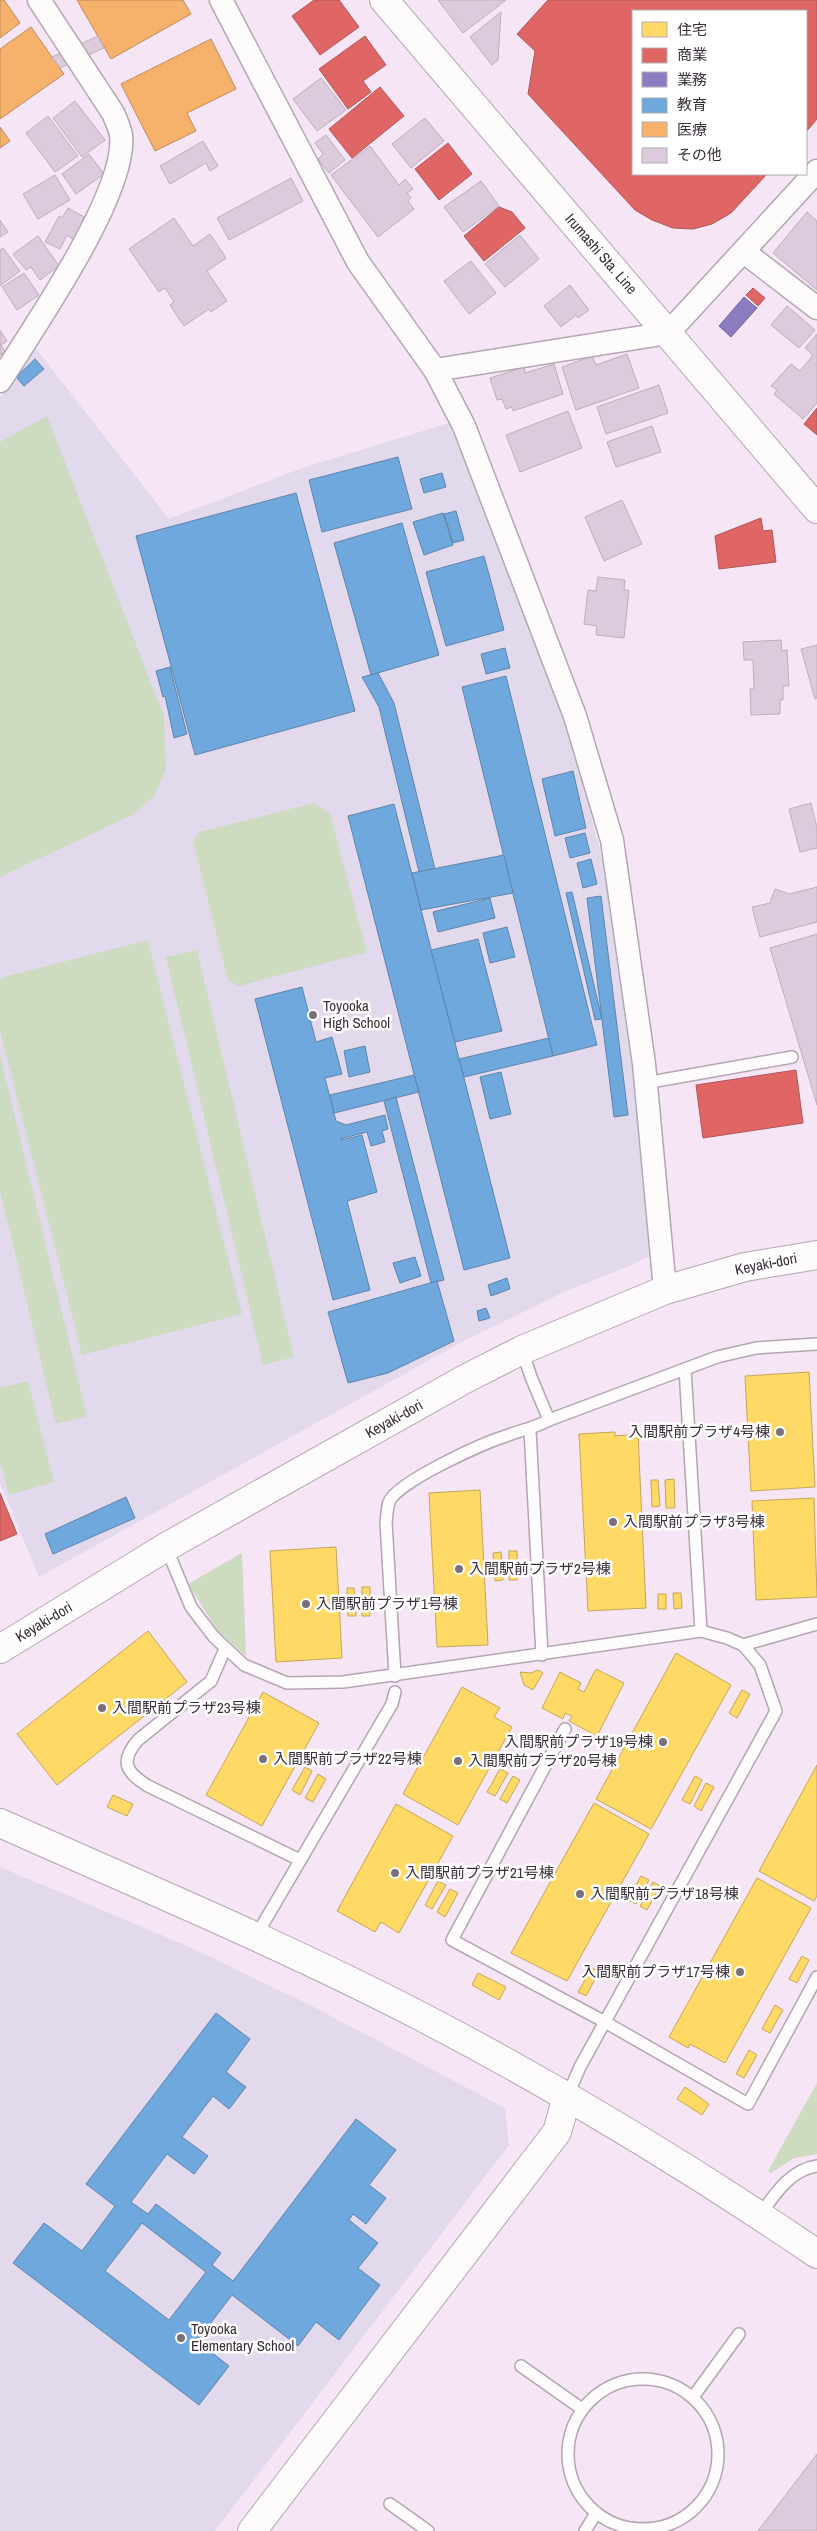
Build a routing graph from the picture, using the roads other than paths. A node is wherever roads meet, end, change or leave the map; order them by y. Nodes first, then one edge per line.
1 (39, 0) edge
2 (221, 0) edge
3 (384, 0) edge
4 (817, 171) edge
5 (744, 252) junction
6 (817, 308) edge
7 (668, 333) junction
8 (435, 370) junction
9 (0, 381) edge
10 (817, 509) edge
11 (792, 1058) dead end
12 (645, 1083) junction
13 (817, 1255) edge
14 (665, 1290) junction
15 (817, 1344) edge
16 (522, 1350) junction
17 (685, 1368) junction
18 (549, 1420) junction
19 (530, 1430) junction
20 (166, 1547) junction
21 (817, 1624) edge
22 (701, 1631) junction
23 (743, 1645) junction
24 (0, 1649) edge
25 (225, 1649) junction
26 (542, 1655) junction
27 (395, 1676) junction
28 (395, 1692) dead end
29 (565, 1729) dead end
30 (0, 1823) edge
31 (300, 1860) junction
32 (255, 1938) junction
33 (817, 1977) edge
34 (605, 2022) junction
35 (567, 2097) junction
36 (817, 2166) edge
37 (760, 2215) junction
38 (817, 2254) edge
39 (739, 2334) dead end
40 (521, 2366) dead end
41 (693, 2397) junction
42 (582, 2409) junction
43 (390, 2504) dead end
44 (596, 2513) junction
45 (252, 2531) edge
46 (428, 2531) edge
47 (584, 2531) edge

1 - 9 street
2 - 8 street
3 - 7 street, Irumashi Sta. Line
4 - 5 street
5 - 6 street
5 - 7 street
7 - 8 street
7 - 10 street, Irumashi Sta. Line
8 - 12 street
11 - 12 lane
12 - 14 street
13 - 14 street, Keyaki-dori
14 - 16 street, Keyaki-dori
15 - 17 lane
16 - 18 lane
16 - 20 street, Keyaki-dori
17 - 18 lane
17 - 22 lane
18 - 19 lane
19 - 26 lane
19 - 27 lane
20 - 24 street, Keyaki-dori
20 - 25 lane
21 - 23 lane
22 - 23 lane
22 - 26 lane
23 - 34 lane
25 - 27 lane
25 - 31 lane
26 - 27 lane
28 - 31 lane
29 - 34 lane
30 - 32 street
31 - 32 lane
32 - 35 street
33 - 34 lane
34 - 35 lane
35 - 37 street
35 - 45 street
36 - 37 lane
37 - 38 street
39 - 41 lane
40 - 42 lane
41 - 42 lane
41 - 44 lane
42 - 44 lane
43 - 46 lane
44 - 47 lane

